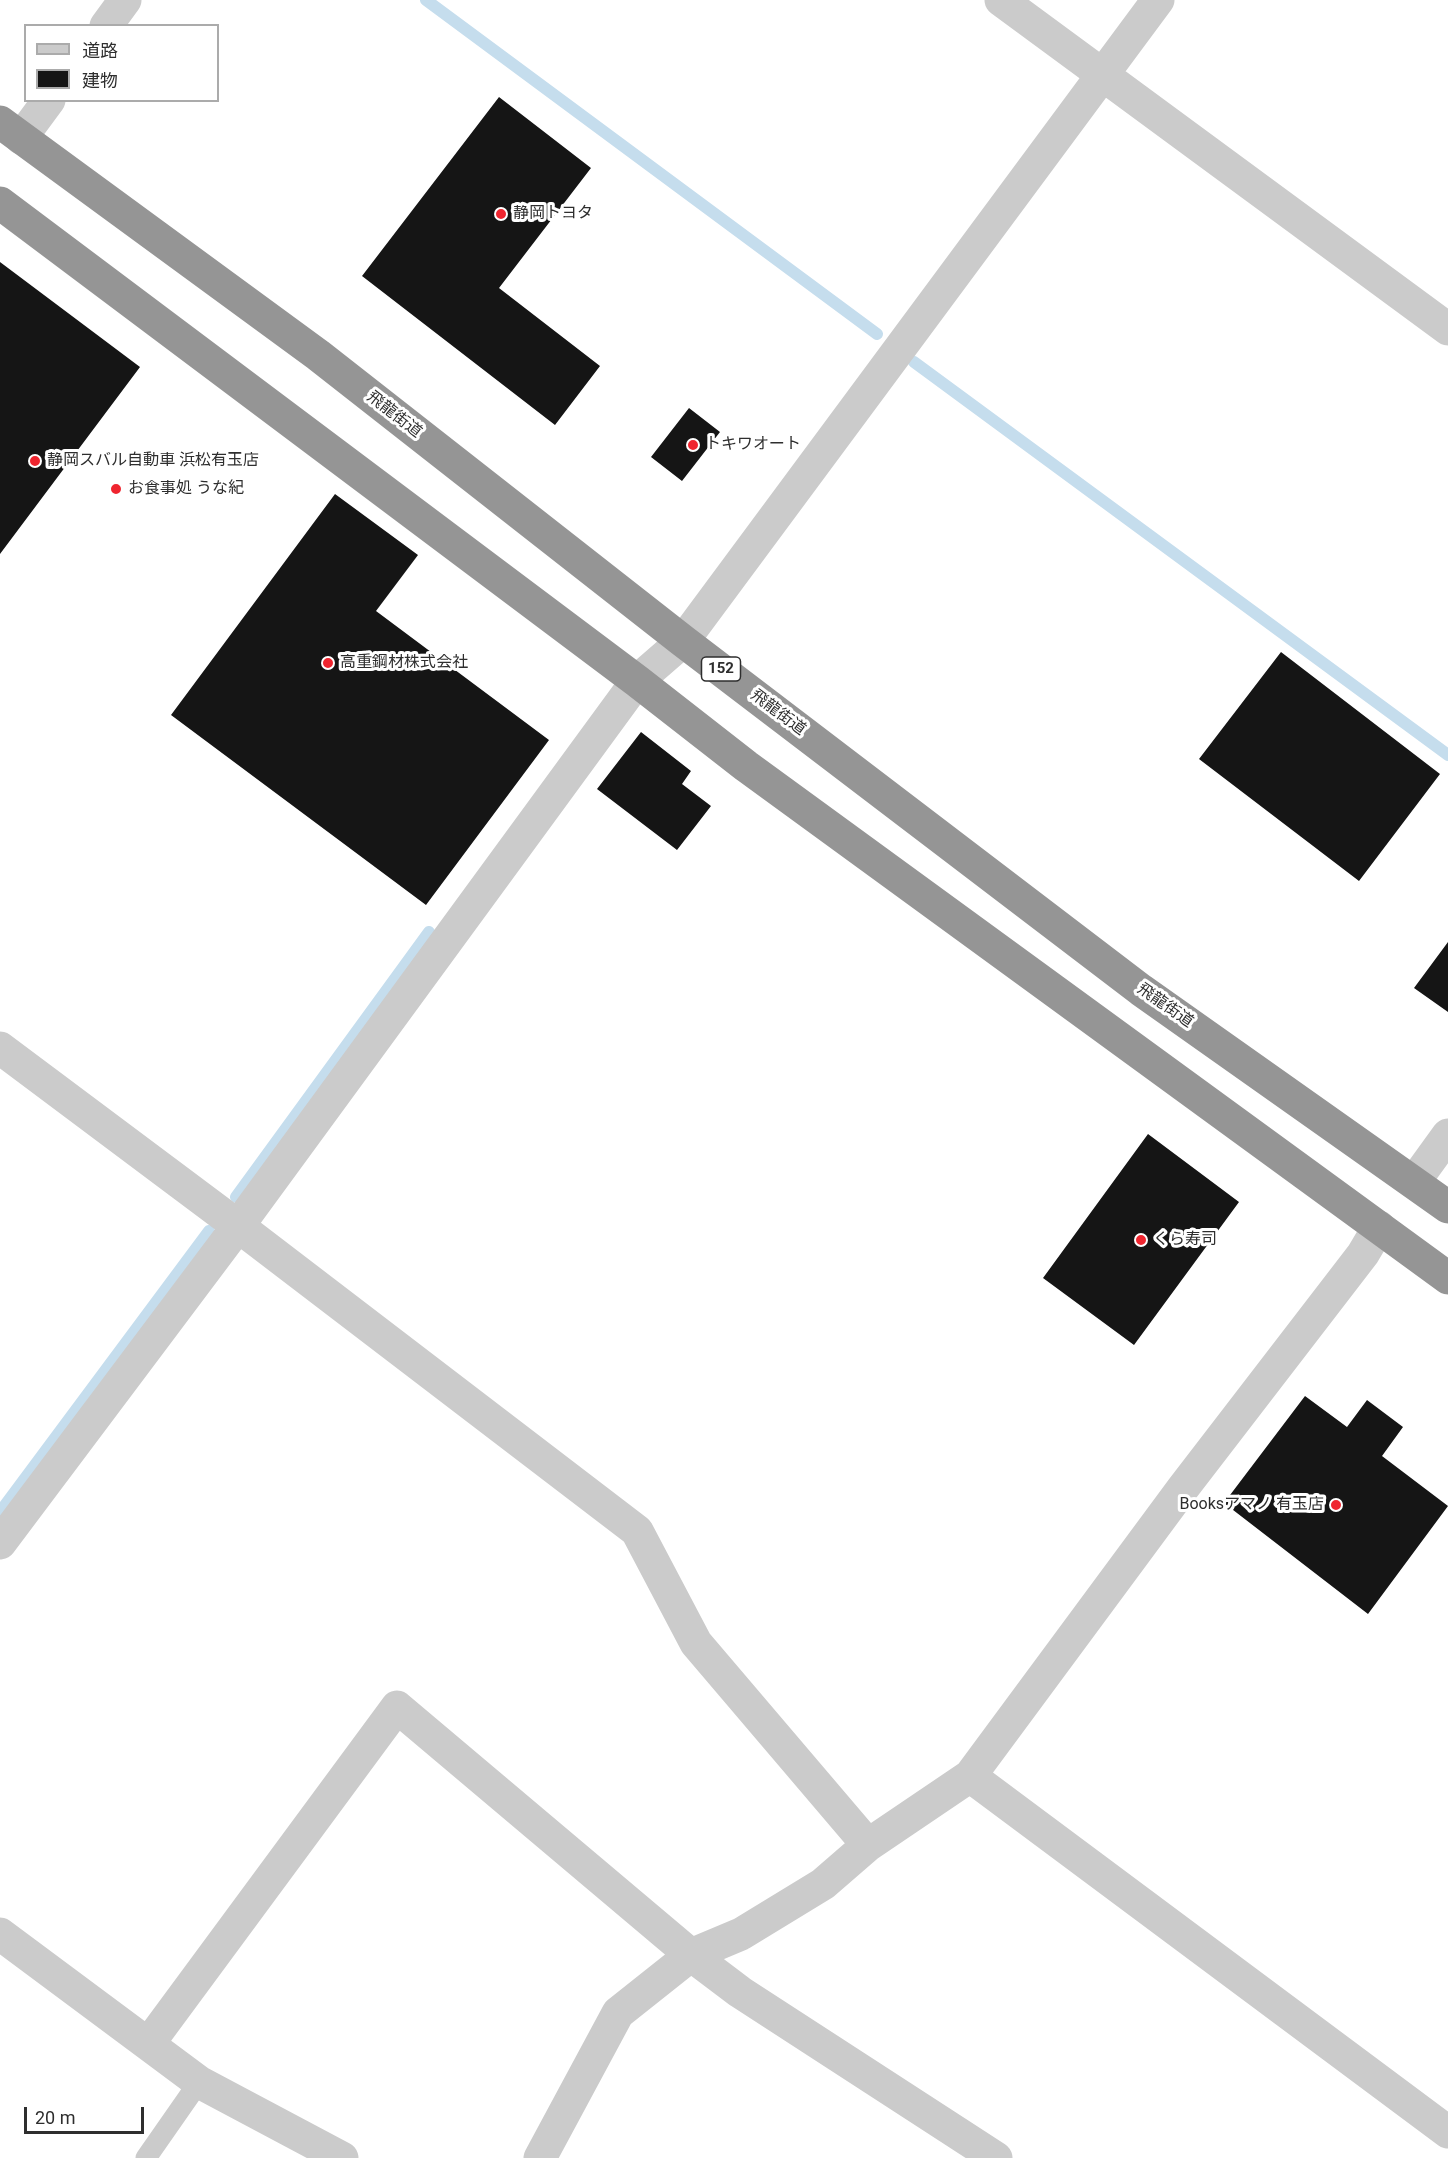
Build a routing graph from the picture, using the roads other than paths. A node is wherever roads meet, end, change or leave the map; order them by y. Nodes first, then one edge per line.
1 (125, 0) edge
2 (1001, 0) edge
3 (1158, 0) edge
4 (107, 24) edge
5 (1103, 76) junction
6 (46, 102) edge
7 (11, 130) edge
8 (0, 203) edge
9 (1448, 329) edge
10 (683, 641) junction
11 (637, 681) junction
12 (0, 1048) edge
13 (1448, 1135) edge
14 (1414, 1182) junction
15 (1448, 1207) edge
16 (238, 1226) junction
17 (1379, 1227) junction
18 (1448, 1278) edge
19 (0, 1543) edge
20 (970, 1776) junction
21 (868, 1845) junction
22 (0, 1934) edge
23 (691, 1955) junction
24 (149, 2043) junction
25 (199, 2082) junction
26 (1448, 2132) edge
27 (146, 2158) edge
28 (342, 2158) edge
29 (540, 2158) edge
30 (996, 2158) edge

1 - 4 street
2 - 5 street
3 - 5 street
5 - 9 street
5 - 10 street
6 - 7 street
7 - 10 highway, 飛龍街道 / 152
8 - 11 highway
10 - 11 street
10 - 14 highway, 飛龍街道 / 152
11 - 16 street
11 - 17 highway
12 - 16 street
13 - 14 street
14 - 15 highway, 飛龍街道 / 152
16 - 19 street
16 - 21 street
17 - 18 highway
17 - 20 street
20 - 21 street
20 - 26 street
21 - 23 street
22 - 24 street
23 - 24 street
23 - 29 street
23 - 30 street
24 - 25 street
25 - 27 lane
25 - 28 street

